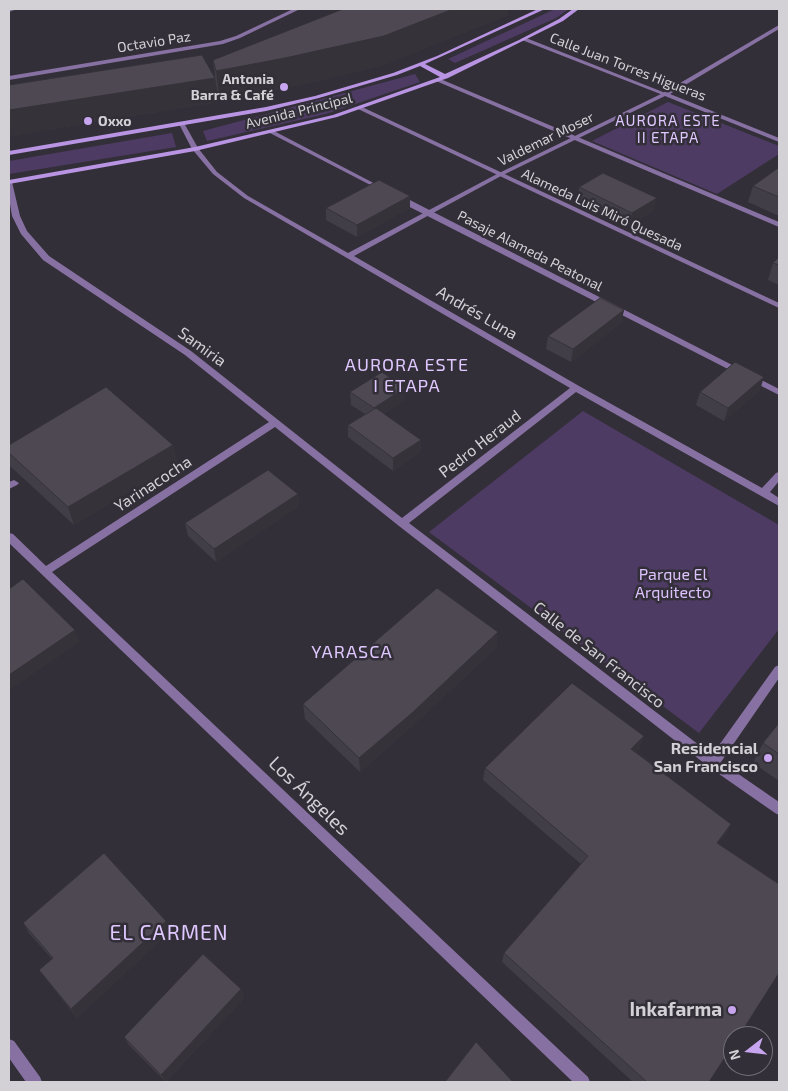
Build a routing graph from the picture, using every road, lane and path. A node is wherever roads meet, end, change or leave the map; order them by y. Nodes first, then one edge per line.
1 (14, 9) edge
2 (286, 9) edge
3 (542, 9) edge
4 (576, 9) edge
5 (9, 10) edge
6 (295, 10) edge
7 (779, 27) edge
8 (524, 39) junction
9 (420, 64) junction
10 (446, 77) junction
11 (9, 78) edge
12 (438, 80) junction
13 (665, 94) junction
14 (360, 108) junction
15 (182, 124) junction
16 (270, 131) junction
17 (574, 139) junction
18 (779, 140) edge
19 (194, 149) junction
20 (9, 153) edge
21 (499, 175) junction
22 (9, 182) edge
23 (427, 212) junction
24 (779, 225) edge
25 (348, 256) junction
26 (779, 306) edge
27 (576, 388) junction
28 (779, 392) edge
29 (276, 422) junction
30 (779, 475) edge
31 (764, 493) junction
32 (779, 502) edge
33 (402, 523) junction
34 (9, 537) edge
35 (46, 571) junction
36 (779, 670) edge
37 (713, 763) junction
38 (779, 809) edge
39 (9, 1046) edge
40 (35, 1082) edge
41 (583, 1082) edge

1 - 5 street
2 - 6 street
3 - 9 main road, Avenida Principal
4 - 8 main road, Avenida Principal
6 - 11 street, Octavio Paz
7 - 13 street, Valdemar Moser
8 - 10 main road, Avenida Principal
8 - 13 street, Calle Juan Torres Higueras
9 - 10 main road
9 - 15 main road, Avenida Principal
10 - 12 main road, Avenida Principal
12 - 14 main road, Avenida Principal
12 - 17 street
13 - 17 street, Valdemar Moser
13 - 18 street, Calle Juan Torres Higueras
14 - 16 main road, Avenida Principal
14 - 21 street, Alameda Luis Miró Quesada
15 - 19 street, Andrés Luna
15 - 20 main road, Avenida Principal
16 - 19 main road, Avenida Principal
16 - 23 street, Pasaje Alameda Peatonal
17 - 21 street, Valdemar Moser
17 - 24 street
19 - 22 main road, Avenida Principal
19 - 25 street, Andrés Luna
21 - 23 street, Valdemar Moser
21 - 26 street, Alameda Luis Miró Quesada
22 - 29 street, Samiria
23 - 25 street, Valdemar Moser
23 - 28 street, Pasaje Alameda Peatonal
25 - 27 street, Andrés Luna
27 - 31 street, Andrés Luna
27 - 33 street, Pedro Heraud
29 - 33 street, Samiria
29 - 35 street, Yarinacocha
30 - 31 street
31 - 32 street, Andrés Luna
33 - 37 street, Calle de San Francisco
34 - 35 street, Los Ángeles
35 - 41 street, Los Ángeles
36 - 37 street
37 - 38 street, Calle de San Francisco
39 - 40 street

